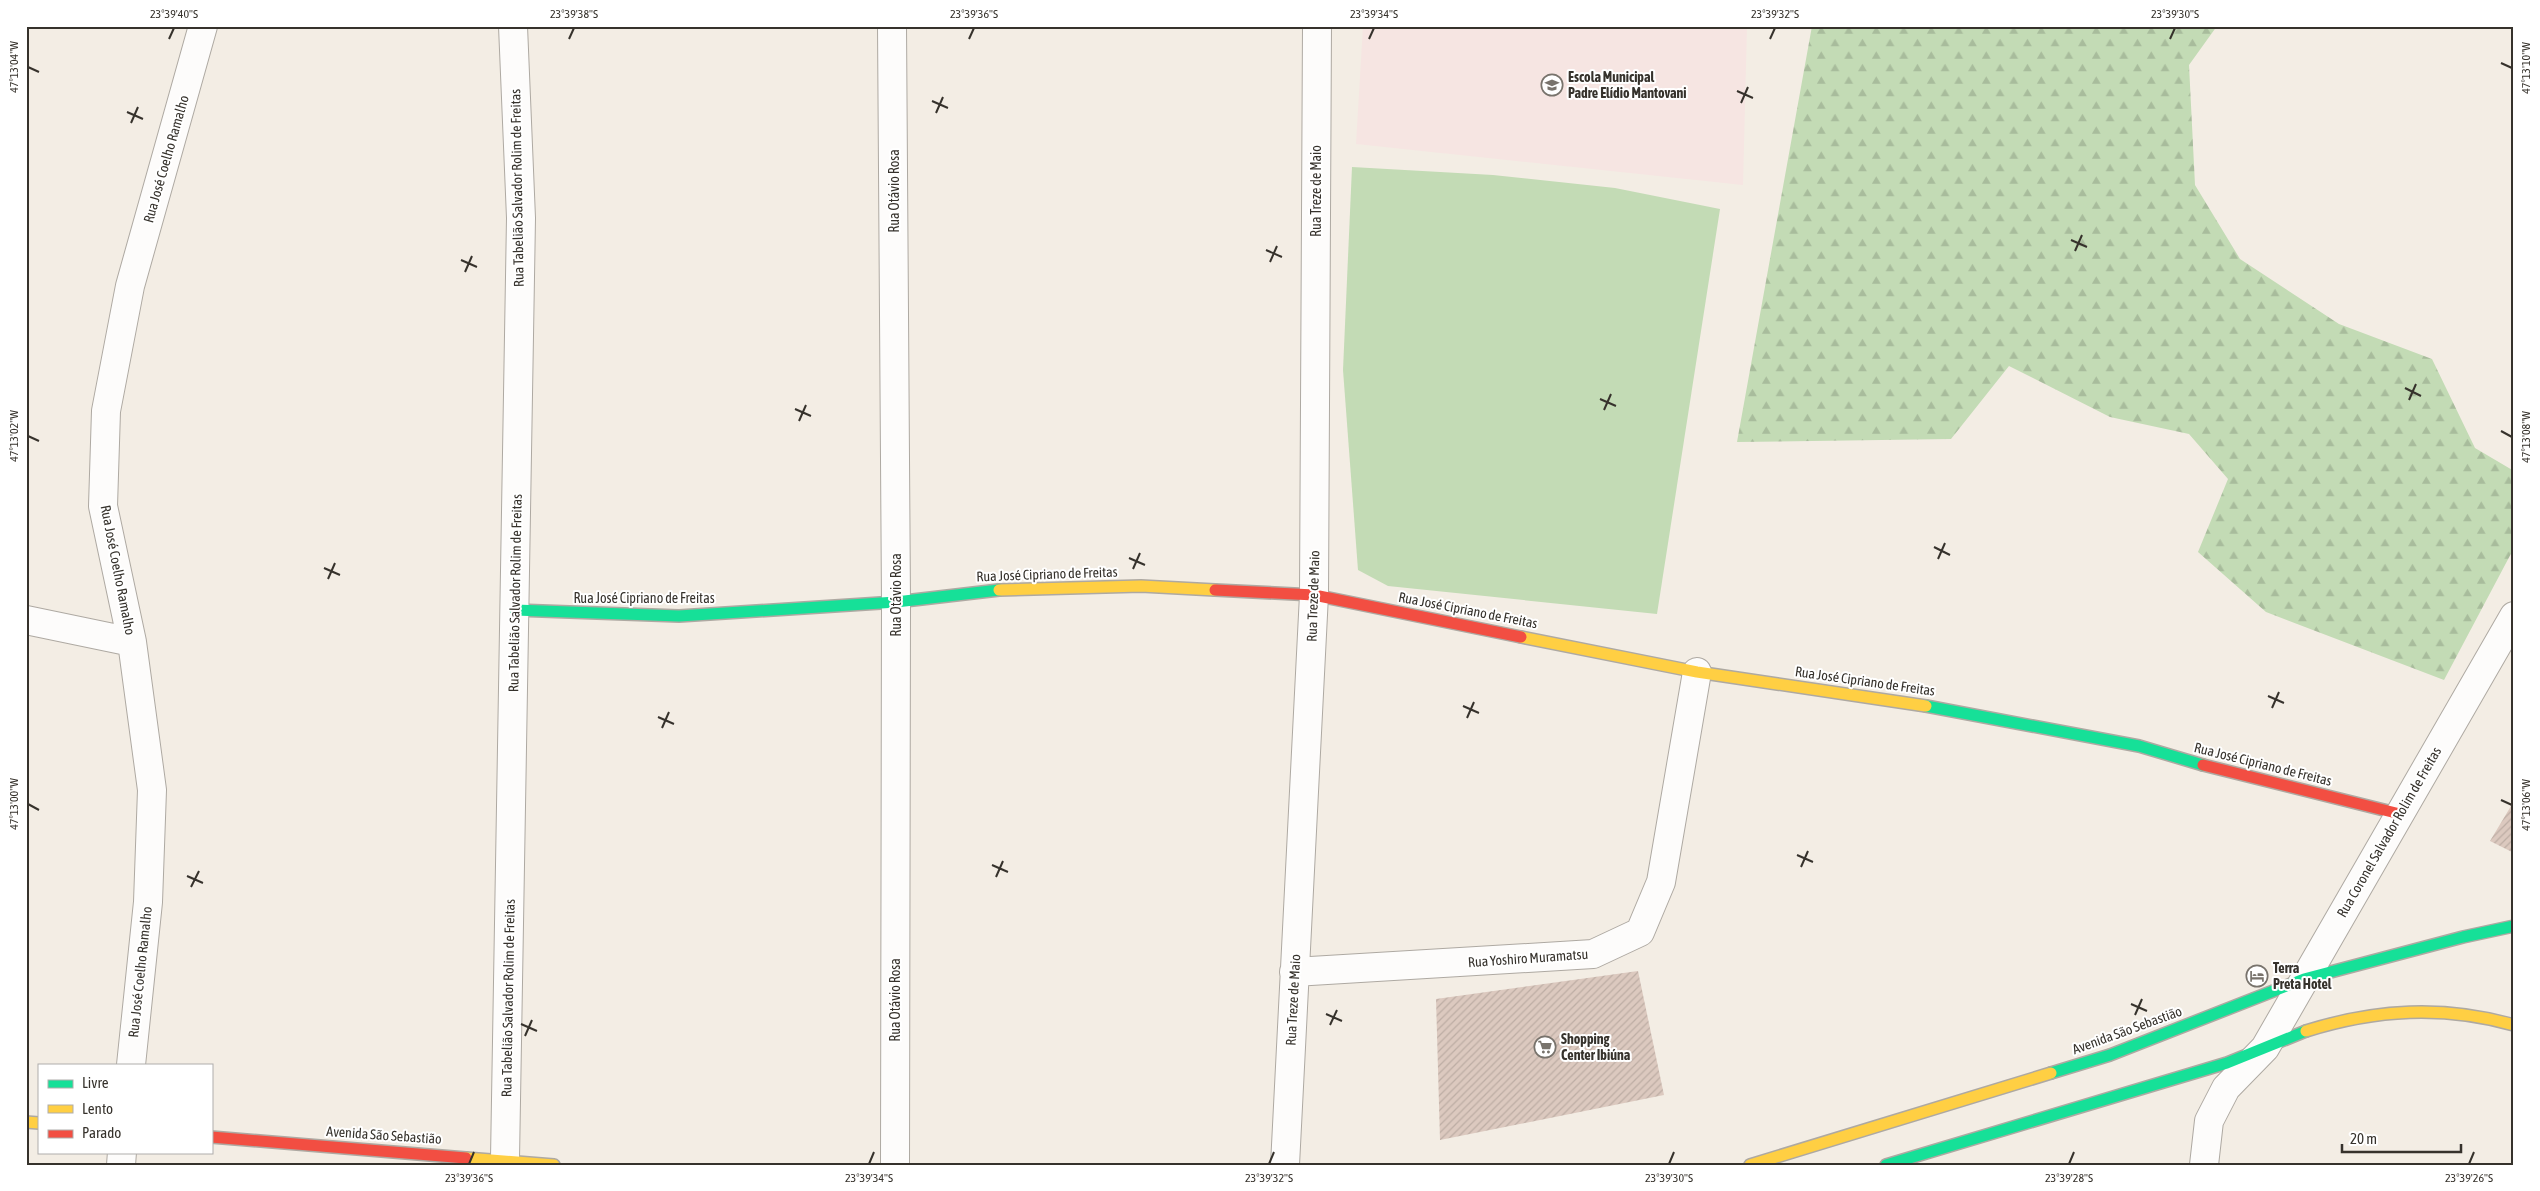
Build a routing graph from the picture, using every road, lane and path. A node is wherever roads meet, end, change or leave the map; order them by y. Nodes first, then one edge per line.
1 (203, 26) edge
2 (513, 26) edge
3 (892, 26) edge
4 (1317, 26) edge
5 (1314, 595) junction
6 (896, 602) junction
7 (514, 610) junction
8 (2514, 616) edge
9 (26, 620) edge
10 (132, 642) junction
11 (1697, 672) junction
12 (2400, 814) junction
13 (2514, 926) edge
14 (1294, 972) junction
15 (2304, 979) junction
16 (2514, 1025) edge
17 (2265, 1048) junction
18 (131, 1064) edge
19 (212, 1137) edge
20 (505, 1160) junction
21 (554, 1165) edge
22 (895, 1165) edge
23 (1285, 1165) edge
24 (1750, 1165) edge
25 (1886, 1165) edge
26 (2204, 1165) edge

1 - 10 street, Rua José Coelho Ramalho
2 - 7 street, Rua Tabelião Salvador Rolim de Freitas
3 - 6 street, Rua Otávio Rosa
4 - 5 street, Rua Treze de Maio
5 - 6 street, Rua José Cipriano de Freitas
5 - 11 street, Rua José Cipriano de Freitas
5 - 14 street, Rua Treze de Maio
6 - 7 street, Rua José Cipriano de Freitas
6 - 22 street, Rua Otávio Rosa
7 - 20 street, Rua Tabelião Salvador Rolim de Freitas
8 - 12 street, Rua Coronel Salvador Rolim de Freitas
9 - 10 street
10 - 18 street, Rua José Coelho Ramalho
11 - 12 street, Rua José Cipriano de Freitas
11 - 14 street, Rua Yoshiro Muramatsu
12 - 15 street, Rua Coronel Salvador Rolim de Freitas
13 - 15 street, Avenida São Sebastião
14 - 23 street, Rua Treze de Maio
15 - 17 street, Rua Coronel Salvador Rolim de Freitas
15 - 24 street, Avenida São Sebastião
16 - 17 street
17 - 25 street
17 - 26 street, Rua Coronel Salvador Rolim de Freitas
19 - 20 street, Avenida São Sebastião
20 - 21 street, Avenida São Sebastião

